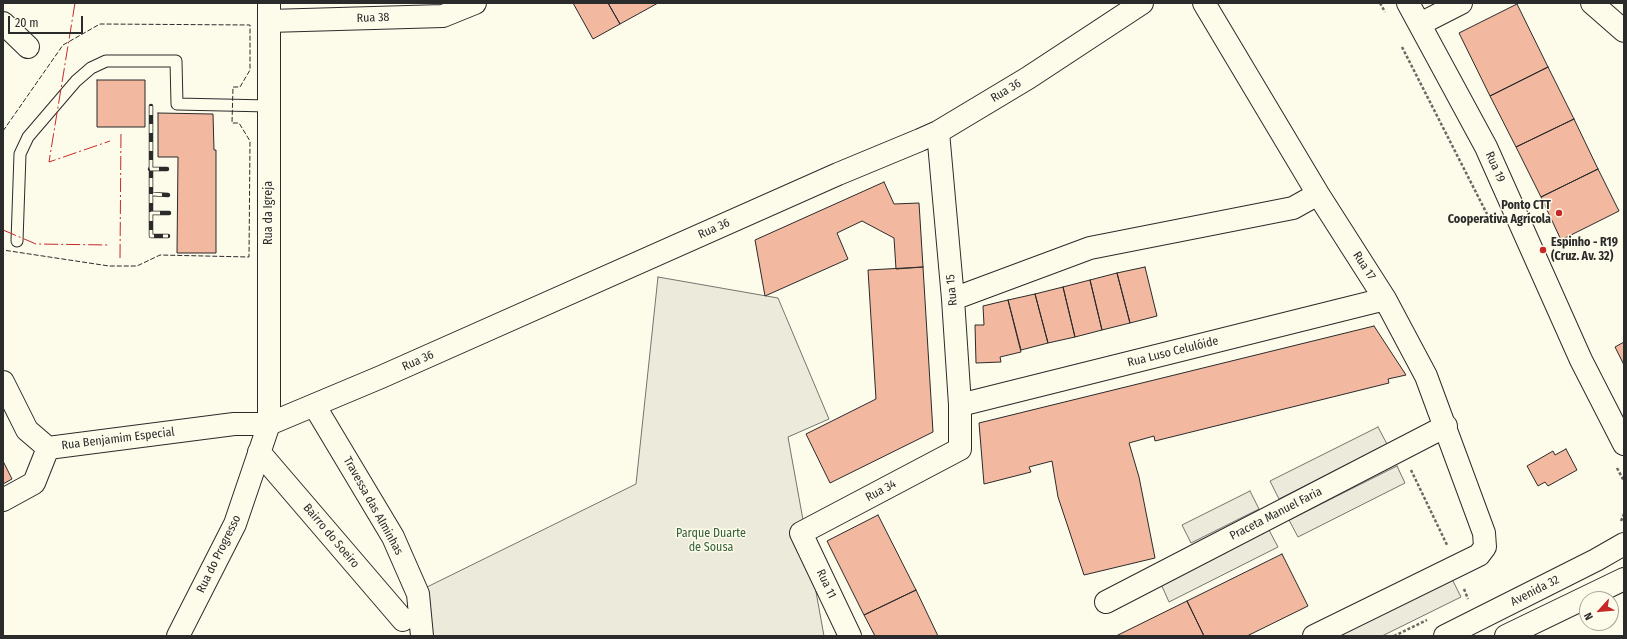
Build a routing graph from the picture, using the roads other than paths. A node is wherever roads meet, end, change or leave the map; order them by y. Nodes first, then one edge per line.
1 (475, 3) edge
2 (1142, 3) edge
3 (1204, 3) edge
4 (1408, 3) edge
5 (1461, 3) edge
6 (1592, 3) edge
7 (269, 12) edge
8 (3, 23) edge
9 (1420, 24) junction
10 (1624, 31) edge
11 (28, 47) dead end
12 (269, 106) junction
13 (938, 132) junction
14 (1318, 194) junction
15 (17, 241) dead end
16 (953, 299) junction
17 (1385, 299) junction
18 (3, 382) edge
19 (314, 405) junction
20 (960, 405) junction
21 (269, 424) junction
22 (1446, 426) junction
23 (1624, 444) edge
24 (48, 448) junction
25 (960, 449) joint
26 (259, 452) junction
27 (3, 500) edge
28 (801, 533) joint
29 (1624, 544) edge
30 (1624, 579) edge
31 (1106, 602) dead end
32 (403, 620) dead end
33 (178, 636) edge
34 (422, 636) edge
35 (850, 636) edge
36 (1314, 636) edge
37 (1445, 636) edge
38 (1506, 636) edge

1 - 7 street, Rua 38
2 - 13 street, Rua 36
3 - 14 street, Rua 17
4 - 9 street, Rua 19
5 - 9 street
6 - 10 street
7 - 12 street, Rua da Igreja
8 - 11 street
9 - 23 street, Rua 19
12 - 15 lane
12 - 21 street, Rua da Igreja
13 - 16 street, Rua 15
13 - 19 street, Rua 36
14 - 16 street
14 - 17 street, Rua 17
16 - 20 street, Rua 15
17 - 20 street, Rua Luso Celulóide
17 - 22 street, Rua 17
18 - 24 street, Rua Benjamim Especial
19 - 21 street, Rua 36
19 - 34 street, Travessa das Alminhas
20 - 25 street, Rua 15
21 - 24 street, Rua Benjamim Especial
21 - 26 street, Rua do Progresso
22 - 31 street, Praceta Manuel Faria
22 - 36 street, Rua 17
24 - 27 street
25 - 28 street, Rua 34
26 - 32 street, Bairro do Soeiro
26 - 33 street, Rua do Progresso
28 - 35 street, Rua 11
29 - 37 street, Avenida 32
30 - 38 street

